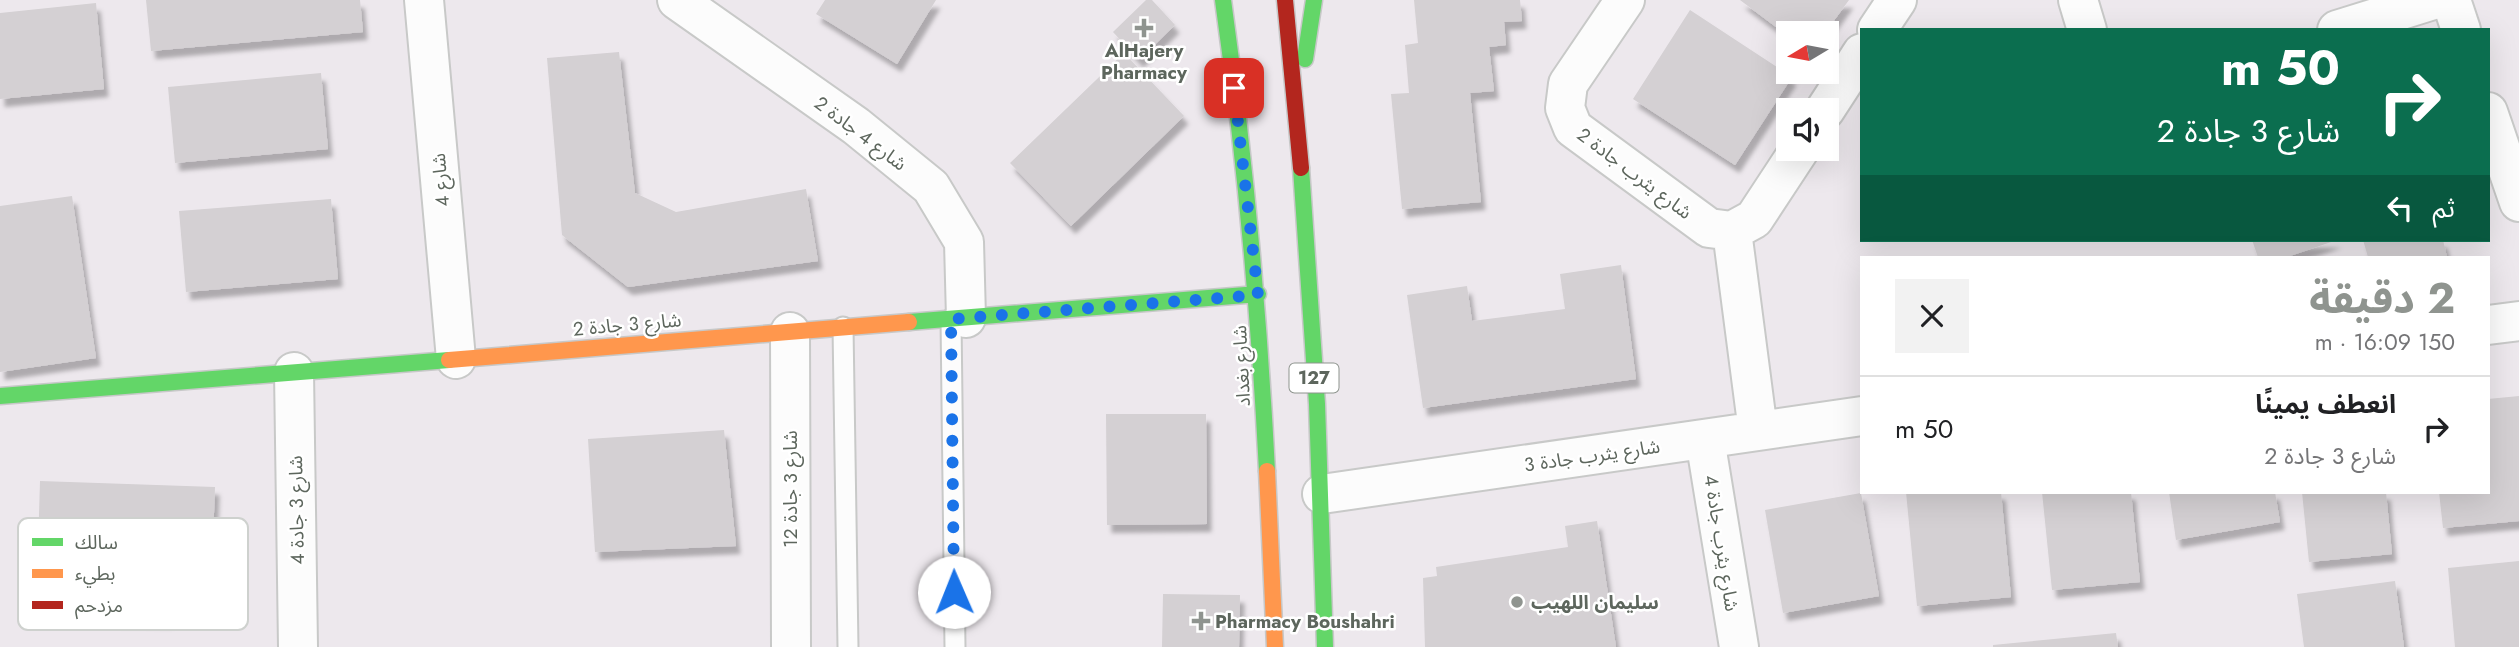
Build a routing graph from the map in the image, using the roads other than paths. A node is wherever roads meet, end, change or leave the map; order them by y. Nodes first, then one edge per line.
1 (424, 0) edge
2 (677, 0) edge
3 (1205, 0) edge
4 (1285, 0) edge
5 (1314, 0) edge
6 (1625, 0) edge
7 (1897, 0) edge
8 (2078, 0) edge
9 (2433, 0) edge
10 (2451, 0) edge
11 (1226, 18) edge
12 (1878, 28) edge
13 (2086, 28) edge
14 (2343, 28) edge
15 (2460, 28) edge
16 (1860, 56) edge
17 (1833, 98) edge
18 (1297, 109) junction
19 (2490, 117) edge
20 (1792, 161) edge
21 (2519, 202) edge
22 (1732, 232) junction
23 (1258, 295) junction
24 (958, 318) junction
25 (2519, 321) edge
26 (2490, 325) edge
27 (843, 327) junction
28 (790, 332) junction
29 (456, 359) junction
30 (294, 372) junction
31 (0, 396) edge
32 (1860, 416) edge
33 (1758, 431) junction
34 (1705, 439) junction
35 (1322, 494) junction
36 (298, 647) edge
37 (790, 647) edge
38 (848, 647) edge
39 (955, 647) edge
40 (1275, 647) edge
41 (1325, 647) edge
42 (1739, 647) edge

1 - 29 street, شارع 4
2 - 24 street, شارع 4 جادة 2
3 - 11 street
4 - 18 main road, 127
5 - 18 main road
6 - 22 street, شارع يثرب جادة 2
7 - 12 street
8 - 13 street
9 - 14 street
10 - 15 street
11 - 23 main road, شارع بغداد / 127
16 - 17 street
18 - 35 main road, 127
19 - 21 street
20 - 22 street
22 - 33 street
23 - 24 main road, شارع 3 جادة 2
23 - 40 main road, شارع بغداد / 127
24 - 27 main road, شارع 3 جادة 2
24 - 39 lane
25 - 26 street
27 - 28 main road, شارع 3 جادة 2
27 - 38 lane
28 - 29 main road, شارع 3 جادة 2
28 - 37 street, شارع 3 جادة 12
29 - 30 main road, شارع 3 جادة 2
30 - 31 main road, شارع 3 جادة 2
30 - 36 street, شارع 3 جادة 4
32 - 33 street, شارع يثرب جادة 3
33 - 34 street, شارع يثرب جادة 3
34 - 35 street, شارع يثرب جادة 3
34 - 42 street, شارع يثرب جادة 4
35 - 41 main road, 127

